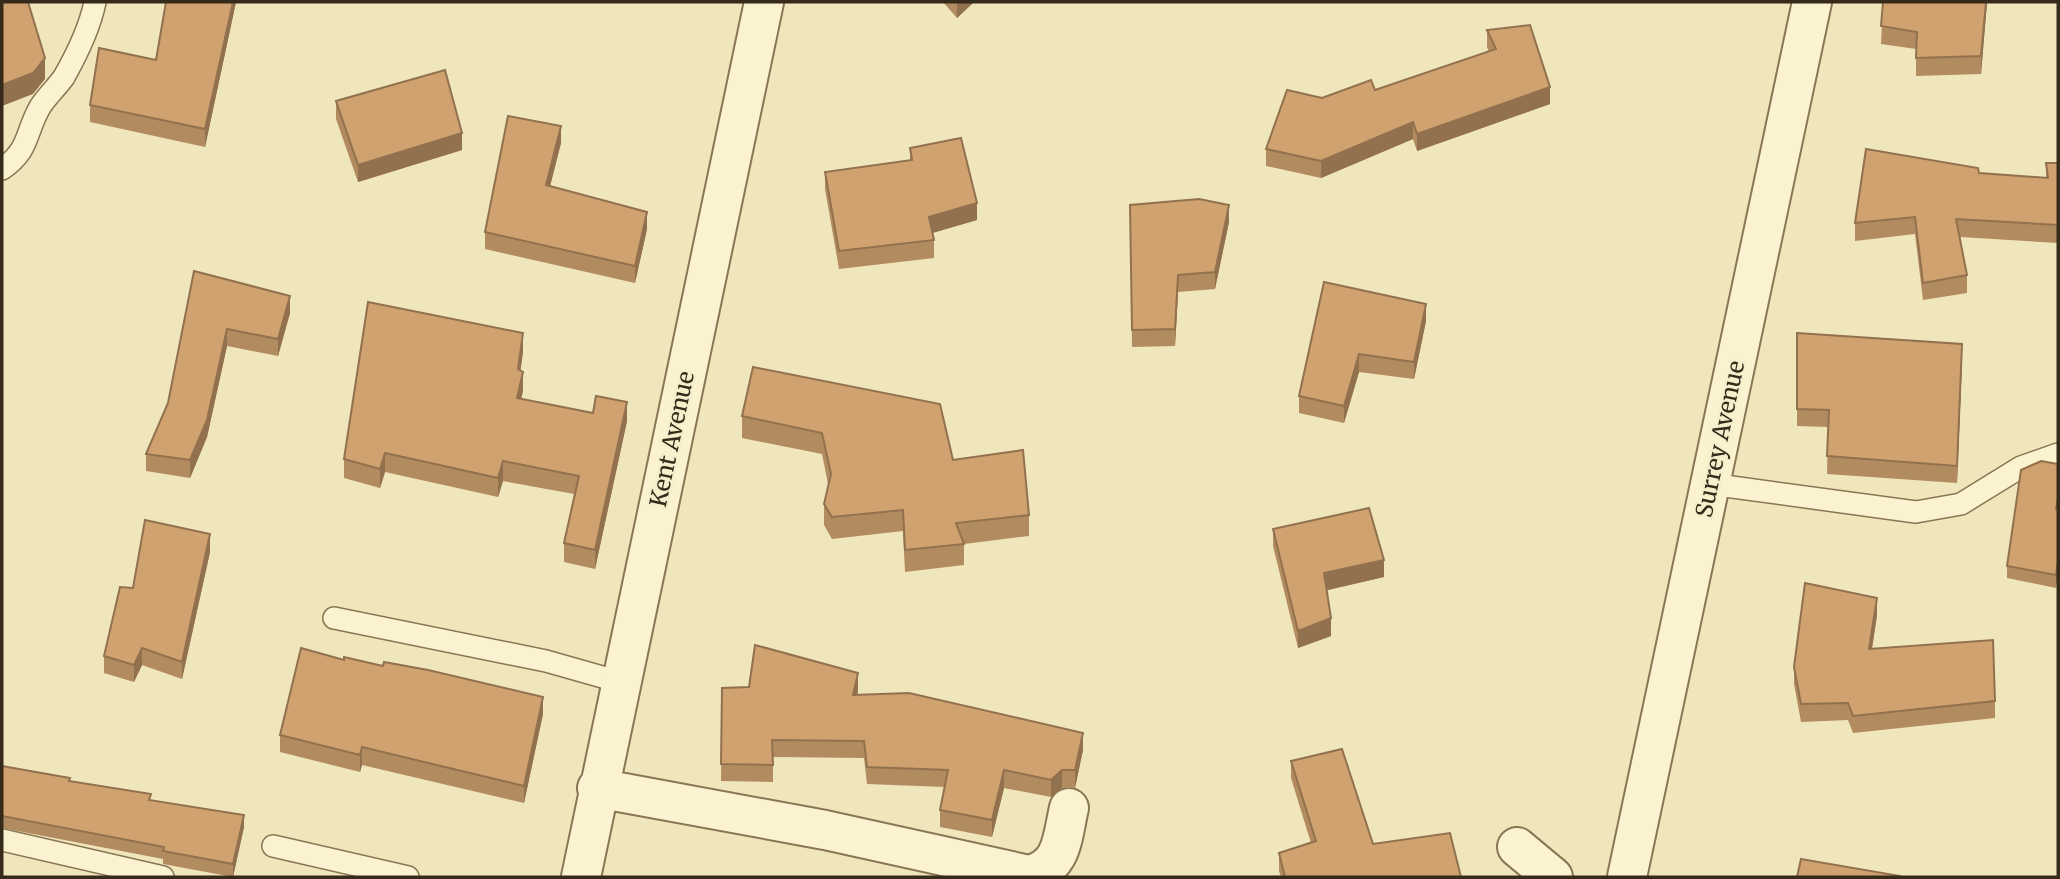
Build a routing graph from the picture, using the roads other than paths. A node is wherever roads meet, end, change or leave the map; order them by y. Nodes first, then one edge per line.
1 (95, 2) edge
2 (764, 2) edge
3 (1812, 2) edge
4 (2, 169) edge
5 (2058, 454) edge
6 (1710, 484) junction
7 (334, 618) dead end
8 (620, 682) junction
9 (597, 788) junction
10 (1069, 808) dead end
11 (2, 840) edge
12 (273, 846) dead end
13 (1517, 847) dead end
14 (906, 862) edge
15 (163, 877) edge
16 (408, 877) edge
17 (581, 877) edge
18 (1553, 877) edge
19 (1627, 877) edge

1 - 4 lane
2 - 8 street, Kent Avenue
3 - 6 street, Surrey Avenue
5 - 6 lane
6 - 19 street, Surrey Avenue
7 - 8 lane
8 - 9 street, Kent Avenue
9 - 14 street
9 - 17 street, Kent Avenue
10 - 14 street
11 - 15 lane
12 - 16 lane
13 - 18 street

